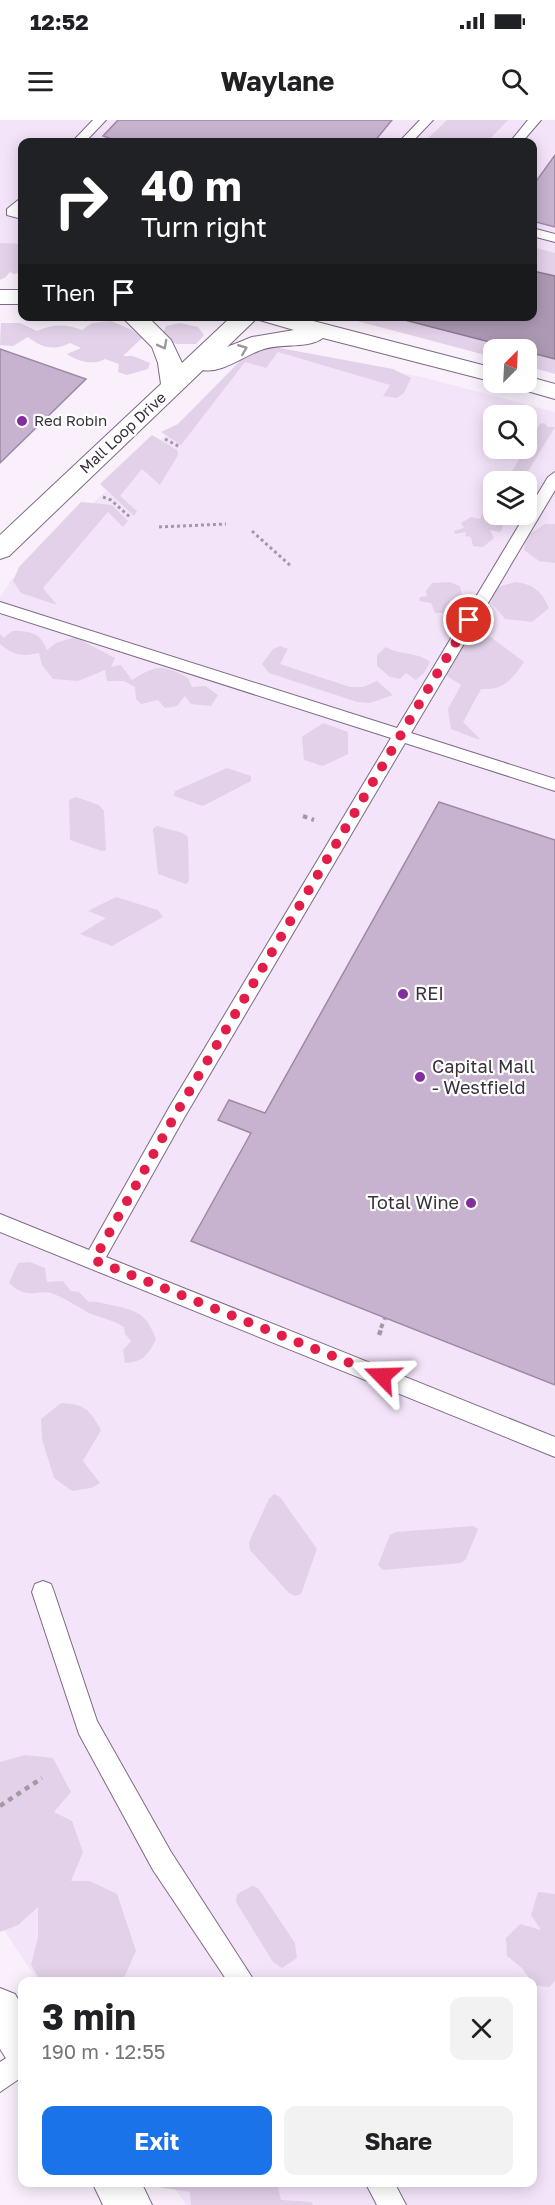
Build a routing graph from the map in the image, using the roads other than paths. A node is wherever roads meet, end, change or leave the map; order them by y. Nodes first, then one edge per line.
1 (100, 120) edge
2 (427, 120) edge
3 (535, 120) edge
4 (82, 138) edge
5 (409, 138) edge
6 (519, 138) edge
7 (18, 205) edge
8 (18, 214) edge
9 (537, 233) edge
10 (555, 238) edge
11 (0, 297) edge
12 (18, 297) edge
13 (139, 321) edge
14 (241, 321) edge
15 (285, 321) edge
16 (345, 336) junction
17 (483, 372) edge
18 (181, 379) junction
19 (537, 387) edge
20 (555, 392) edge
21 (555, 477) edge
22 (0, 550) edge
23 (0, 607) edge
24 (401, 737) junction
25 (555, 785) edge
26 (0, 1223) edge
27 (94, 1260) junction
28 (555, 1447) edge
29 (43, 1592) dead end
30 (240, 1977) edge
31 (0, 2009) edge
32 (18, 2038) edge
33 (18, 2064) edge
34 (0, 2079) edge
35 (117, 2187) edge
36 (381, 2187) edge
37 (129, 2205) edge
38 (393, 2205) edge

1 - 4 lane
2 - 5 lane
3 - 6 lane
7 - 8 lane
9 - 10 lane
11 - 12 street
13 -> 18 street
14 - 18 street, Mall Loop Drive
15 - 16 street
16 - 17 street
18 -> 16 street
18 - 22 street, Mall Loop Drive
19 - 20 street
21 - 24 lane
23 - 24 lane
24 - 25 lane
24 - 27 lane
26 - 27 lane
27 - 28 lane
29 - 30 lane
31 - 32 street
33 - 34 lane
35 - 37 street
36 - 38 lane

